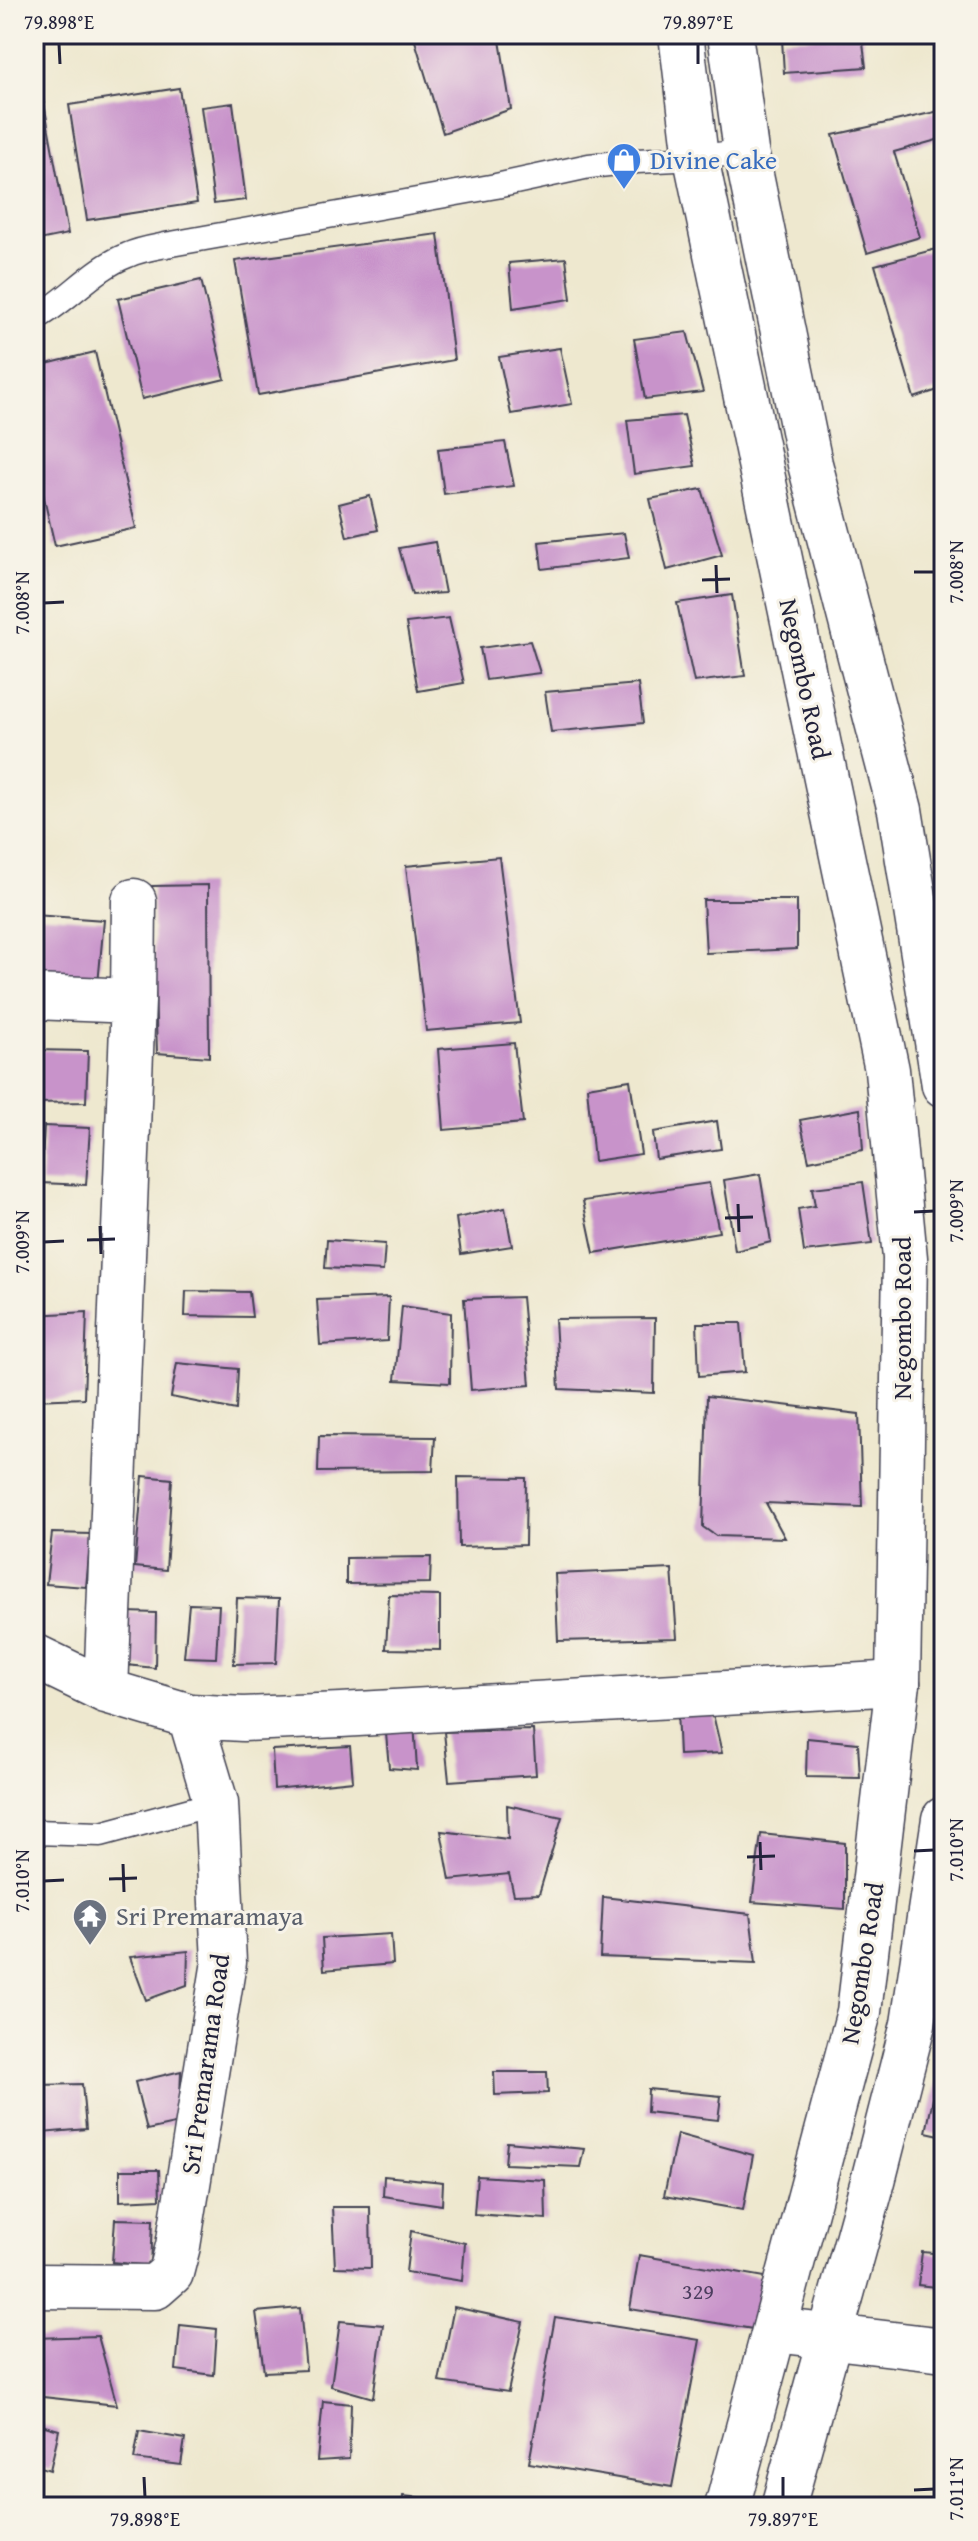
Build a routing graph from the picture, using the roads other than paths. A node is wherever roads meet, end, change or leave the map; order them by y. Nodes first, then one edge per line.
1 (681, 34) edge
2 (730, 34) edge
3 (746, 151) junction
4 (696, 158) junction
5 (34, 319) edge
6 (134, 901) dead end
7 (34, 997) edge
8 (133, 1001) junction
9 (887, 1070) junction
10 (943, 1071) edge
11 (34, 1656) edge
12 (898, 1683) junction
13 (106, 1691) junction
14 (190, 1716) junction
15 (216, 1803) junction
16 (944, 1819) edge
17 (34, 1832) edge
18 (34, 2286) edge
19 (775, 2330) junction
20 (831, 2337) junction
21 (944, 2350) edge
22 (727, 2507) edge
23 (783, 2507) edge

1 - 4 main road, Negombo Road
2 - 3 main road
3 - 4 lane
3 - 10 main road
4 - 5 lane
4 - 9 main road, Negombo Road
6 - 8 main road
7 - 8 main road
8 - 13 main road
9 - 10 main road
9 - 12 main road, Negombo Road
11 - 13 main road
12 - 14 main road
12 - 19 main road, Negombo Road
13 - 14 main road
14 - 15 main road, Sri Premarama Road
15 - 17 lane
15 - 18 main road, Sri Premarama Road
16 - 20 main road
19 - 20 main road
19 - 22 main road, Negombo Road
20 - 21 main road
20 - 23 main road

